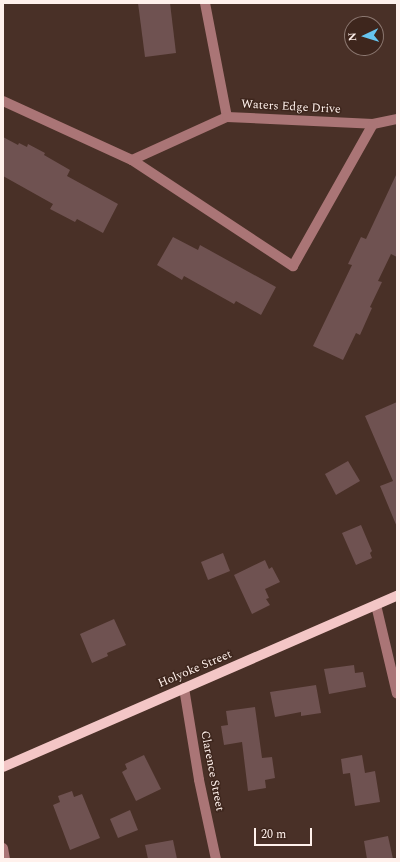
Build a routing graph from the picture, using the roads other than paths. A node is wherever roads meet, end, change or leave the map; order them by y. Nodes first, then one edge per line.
1 (205, 3) edge
2 (3, 101) edge
3 (227, 117) junction
4 (397, 119) edge
5 (373, 124) junction
6 (132, 160) junction
7 (397, 596) edge
8 (376, 605) junction
9 (184, 688) junction
10 (397, 694) edge
11 (3, 766) edge
12 (3, 848) edge
13 (5, 859) edge
14 (216, 859) edge

1 - 3 street, Waters Edge Drive
2 - 6 street
3 - 5 street, Waters Edge Drive
3 - 6 street
4 - 5 street, Waters Edge Drive
5 - 6 street
7 - 8 main road, Holyoke Street
8 - 9 main road, Holyoke Street
8 - 10 street
9 - 11 main road, Holyoke Street
9 - 14 street, Clarence Street
12 - 13 street

